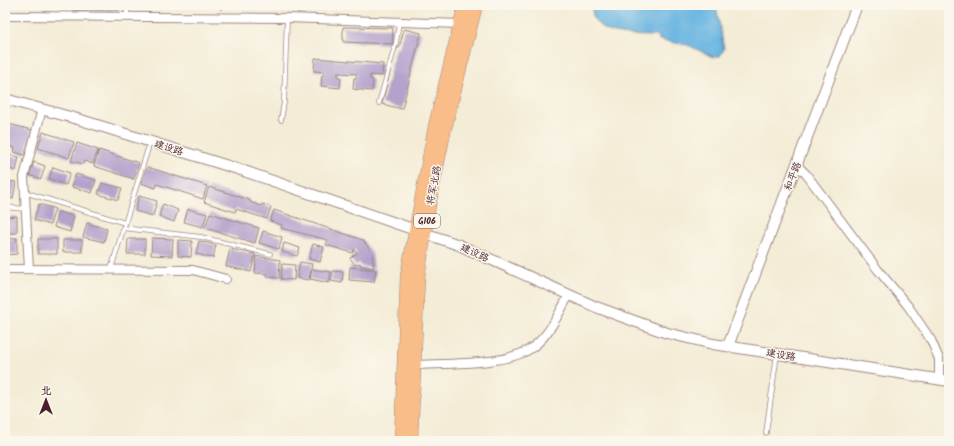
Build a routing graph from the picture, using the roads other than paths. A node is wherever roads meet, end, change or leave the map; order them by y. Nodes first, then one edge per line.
1 (127, 5) edge
2 (465, 5) edge
3 (476, 5) edge
4 (857, 5) edge
5 (5, 16) edge
6 (127, 17) junction
7 (287, 18) junction
8 (399, 22) junction
9 (460, 24) junction
10 (5, 99) edge
11 (379, 103) dead end
12 (42, 108) junction
13 (281, 120) dead end
14 (150, 142) junction
15 (797, 165) junction
16 (24, 192) junction
17 (5, 207) edge
18 (25, 209) junction
19 (124, 226) junction
20 (420, 231) junction
21 (270, 254) dead end
22 (5, 269) edge
23 (29, 269) junction
24 (110, 270) junction
25 (226, 279) dead end
26 (569, 295) junction
27 (728, 346) junction
28 (777, 353) junction
29 (413, 365) junction
30 (939, 379) junction
31 (949, 381) edge
32 (766, 433) dead end
33 (401, 441) edge
34 (411, 441) edge

1 - 6 lane
2 - 9 highway, 将军北路 / G106
3 - 20 highway, 将军北路 / G106
4 - 15 street, 和平路
5 - 6 street
6 - 7 street
7 - 8 street
7 - 13 lane
8 - 9 street
8 - 11 lane
9 - 20 highway, 将军北路 / G106
10 - 12 street, 建设路
12 - 14 street, 建设路
12 - 16 street
14 - 19 lane
14 - 20 street, 建设路
15 - 27 street, 和平路
15 - 30 street
16 - 18 street
16 - 19 lane
17 - 18 lane
18 - 23 street
19 - 21 lane
19 - 24 lane
20 - 26 street, 建设路
20 - 29 highway, 将军北路 / G106
20 - 33 highway, 将军北路 / G106
22 - 23 street
23 - 24 street
24 - 25 street
26 - 27 street, 建设路
26 - 29 street
27 - 28 street, 建设路
28 - 30 street, 建设路
28 - 32 lane
29 - 34 highway, 将军北路 / G106
30 - 31 street, 建设路

